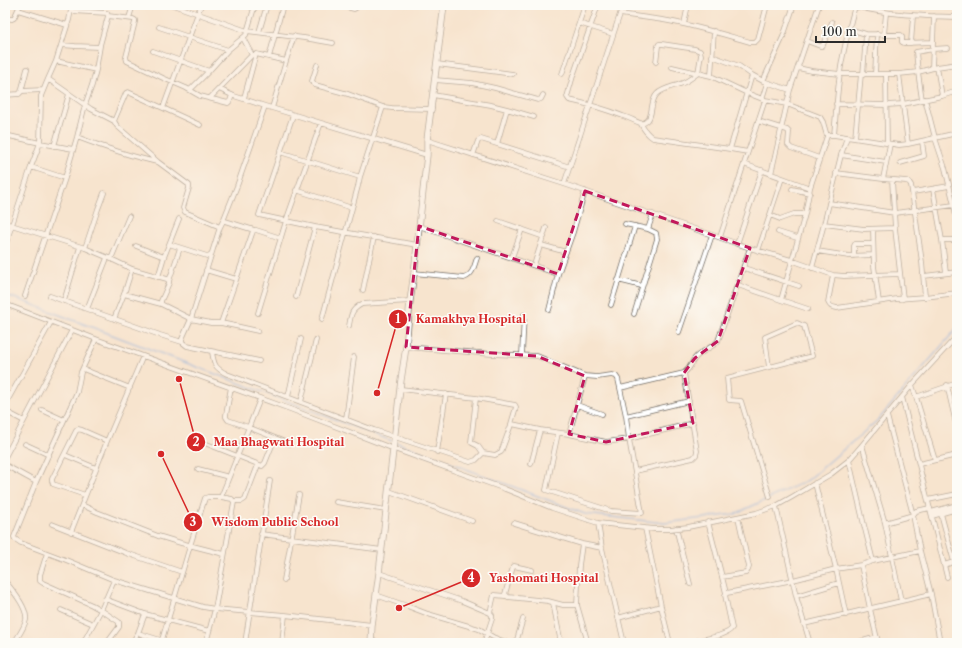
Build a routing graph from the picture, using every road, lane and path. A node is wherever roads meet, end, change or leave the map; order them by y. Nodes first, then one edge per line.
1 (20, 5) edge
2 (72, 5) edge
3 (133, 5) edge
4 (173, 5) edge
5 (201, 5) edge
6 (245, 5) edge
7 (267, 5) edge
8 (283, 5) edge
9 (339, 5) edge
10 (357, 5) edge
11 (444, 5) edge
12 (585, 5) edge
13 (598, 5) edge
14 (623, 5) edge
15 (688, 5) edge
16 (767, 5) edge
17 (794, 5) edge
18 (819, 5) edge
19 (853, 5) edge
20 (255, 7) edge
21 (18, 10) junction
22 (71, 11) junction
23 (886, 13) junction
24 (198, 14) junction
25 (620, 14) junction
26 (108, 16) junction
27 (913, 16) junction
28 (934, 16) junction
29 (957, 17) edge
30 (5, 18) edge
31 (129, 18) junction
32 (832, 22) dead end
33 (579, 23) junction
34 (684, 24) junction
35 (67, 25) junction
36 (159, 27) dead end
37 (591, 28) junction
38 (849, 29) junction
39 (248, 30) junction
40 (714, 31) junction
41 (259, 32) junction
42 (276, 34) junction
43 (613, 34) junction
44 (866, 34) junction
45 (876, 34) junction
46 (884, 35) junction
47 (294, 36) junction
48 (189, 37) junction
49 (243, 38) junction
50 (807, 41) junction
51 (933, 42) junction
52 (333, 43) dead end
53 (911, 43) junction
54 (61, 45) junction
55 (100, 46) junction
56 (948, 48) dead end
57 (228, 50) junction
58 (933, 50) junction
59 (153, 51) dead end
60 (254, 55) junction
61 (269, 56) junction
62 (712, 56) junction
63 (56, 61) junction
64 (180, 61) junction
65 (286, 61) junction
66 (656, 62) dead end
67 (317, 64) dead end
68 (437, 64) junction
69 (957, 64) edge
70 (672, 67) dead end
71 (937, 67) junction
72 (798, 68) junction
73 (932, 68) junction
74 (27, 70) dead end
75 (96, 70) junction
76 (209, 71) junction
77 (918, 72) junction
78 (698, 73) junction
79 (513, 74) dead end
80 (562, 74) dead end
81 (840, 74) junction
82 (862, 74) junction
83 (875, 74) junction
84 (886, 74) junction
85 (899, 74) junction
86 (752, 75) junction
87 (711, 76) junction
88 (48, 79) junction
89 (435, 80) junction
90 (173, 82) junction
91 (765, 82) junction
92 (219, 89) junction
93 (43, 90) junction
94 (190, 90) junction
95 (790, 90) junction
96 (22, 91) junction
97 (956, 91) edge
98 (69, 94) junction
99 (747, 94) junction
100 (5, 95) edge
101 (232, 95) junction
102 (433, 95) junction
103 (542, 95) dead end
104 (942, 96) junction
105 (210, 98) junction
106 (244, 98) junction
107 (764, 99) junction
108 (923, 100) junction
109 (957, 100) edge
110 (787, 104) junction
111 (836, 104) junction
112 (903, 104) junction
113 (85, 105) junction
114 (590, 105) junction
115 (859, 105) junction
116 (887, 105) junction
117 (265, 106) junction
118 (383, 107) junction
119 (163, 108) junction
120 (272, 108) junction
121 (432, 109) junction
122 (507, 109) junction
123 (293, 115) junction
124 (534, 117) dead end
125 (114, 121) junction
126 (758, 121) junction
127 (321, 123) junction
128 (641, 124) junction
129 (200, 125) dead end
130 (781, 128) junction
131 (957, 133) edge
132 (5, 135) edge
133 (834, 135) junction
134 (827, 136) junction
135 (77, 137) junction
136 (847, 137) junction
137 (373, 138) junction
138 (855, 138) junction
139 (935, 138) junction
140 (427, 140) junction
141 (922, 141) junction
142 (40, 143) junction
143 (889, 143) junction
144 (497, 144) junction
145 (908, 144) junction
146 (54, 146) junction
147 (73, 149) junction
148 (730, 149) junction
149 (280, 152) junction
150 (748, 152) junction
151 (427, 155) junction
152 (473, 155) junction
153 (841, 155) junction
154 (819, 158) junction
155 (308, 161) junction
156 (158, 162) junction
157 (886, 162) junction
158 (900, 163) dead end
159 (744, 164) junction
160 (31, 167) junction
161 (570, 167) junction
162 (762, 170) junction
163 (836, 173) junction
164 (771, 174) junction
165 (360, 177) junction
166 (65, 178) junction
167 (782, 178) junction
168 (883, 179) junction
169 (892, 180) junction
170 (564, 184) junction
171 (949, 186) junction
172 (810, 188) junction
173 (792, 189) dead end
174 (933, 189) junction
175 (296, 190) junction
176 (585, 191) junction
177 (913, 192) junction
178 (104, 193) dead end
179 (810, 193) junction
180 (829, 203) junction
181 (956, 205) edge
182 (352, 208) junction
183 (936, 208) junction
184 (914, 211) junction
185 (895, 213) junction
186 (653, 214) junction
187 (805, 214) junction
188 (770, 215) junction
189 (129, 216) dead end
190 (179, 219) dead end
191 (223, 221) junction
192 (286, 221) junction
193 (498, 221) dead end
194 (5, 223) edge
195 (957, 223) edge
196 (624, 224) dead end
197 (824, 224) junction
198 (12, 225) junction
199 (419, 226) junction
200 (635, 226) junction
201 (220, 227) junction
202 (315, 227) junction
203 (546, 228) dead end
204 (895, 228) junction
205 (522, 229) junction
206 (648, 229) junction
207 (873, 229) junction
208 (254, 230) junction
209 (345, 232) junction
210 (778, 232) dead end
211 (712, 234) junction
212 (45, 236) junction
213 (374, 237) junction
214 (544, 237) junction
215 (720, 237) junction
216 (281, 238) junction
217 (797, 238) junction
218 (942, 240) junction
219 (957, 240) edge
220 (169, 244) junction
221 (737, 244) junction
222 (873, 244) junction
223 (417, 245) junction
224 (541, 245) junction
225 (5, 246) edge
226 (136, 246) dead end
227 (82, 248) junction
228 (180, 248) junction
229 (750, 248) junction
230 (758, 251) junction
231 (817, 251) junction
232 (566, 252) junction
233 (854, 256) junction
234 (873, 256) junction
235 (164, 257) junction
236 (210, 257) junction
237 (109, 258) junction
238 (477, 258) dead end
239 (512, 258) junction
240 (791, 260) junction
241 (534, 266) junction
242 (744, 268) junction
243 (812, 268) junction
244 (132, 269) junction
245 (206, 270) junction
246 (957, 272) edge
247 (414, 273) junction
248 (946, 273) junction
249 (558, 274) junction
250 (900, 274) junction
251 (833, 275) junction
252 (875, 275) junction
253 (924, 276) junction
254 (158, 277) junction
255 (236, 279) junction
256 (618, 280) junction
257 (169, 281) junction
258 (786, 282) junction
259 (738, 285) junction
260 (642, 286) junction
261 (798, 286) dead end
262 (363, 290) dead end
263 (957, 293) edge
264 (124, 294) junction
265 (25, 296) dead end
266 (50, 296) dead end
267 (296, 297) dead end
268 (925, 297) junction
269 (903, 299) junction
270 (781, 300) junction
271 (64, 301) junction
272 (410, 301) junction
273 (879, 302) junction
274 (5, 304) edge
275 (161, 304) junction
276 (611, 305) dead end
277 (87, 309) junction
278 (808, 309) dead end
279 (549, 310) dead end
280 (258, 313) dead end
281 (634, 314) dead end
282 (524, 315) dead end
283 (114, 318) junction
284 (322, 318) dead end
285 (191, 319) junction
286 (51, 322) junction
287 (221, 323) junction
288 (349, 326) dead end
289 (72, 330) junction
290 (258, 331) dead end
291 (679, 332) dead end
292 (957, 336) edge
293 (302, 339) dead end
294 (96, 340) junction
295 (316, 340) dead end
296 (182, 342) junction
297 (406, 347) junction
298 (212, 352) junction
299 (522, 355) junction
300 (143, 356) junction
301 (354, 357) dead end
302 (259, 361) dead end
303 (769, 367) junction
304 (83, 369) junction
305 (684, 373) junction
306 (585, 376) junction
307 (957, 382) edge
308 (912, 385) junction
309 (947, 385) junction
310 (231, 387) junction
311 (130, 388) junction
312 (620, 388) junction
313 (400, 389) junction
314 (446, 394) junction
315 (902, 397) junction
316 (916, 397) junction
317 (288, 398) junction
318 (476, 398) junction
319 (260, 399) junction
320 (689, 401) junction
321 (301, 402) junction
322 (5, 405) edge
323 (577, 405) junction
324 (42, 410) dead end
325 (5, 411) edge
326 (602, 414) dead end
327 (626, 416) junction
328 (887, 416) junction
329 (346, 419) junction
330 (956, 419) edge
331 (64, 420) junction
332 (24, 421) junction
333 (693, 423) junction
334 (511, 424) junction
335 (248, 427) junction
336 (957, 428) edge
337 (540, 430) junction
338 (558, 433) junction
339 (569, 434) junction
340 (275, 438) junction
341 (629, 439) junction
342 (107, 441) junction
343 (395, 442) junction
344 (25, 444) dead end
345 (207, 444) dead end
346 (290, 444) dead end
347 (862, 445) junction
348 (437, 452) junction
349 (484, 453) junction
350 (49, 455) junction
351 (65, 455) junction
352 (957, 455) edge
353 (238, 456) junction
354 (5, 457) edge
355 (848, 460) junction
356 (935, 460) junction
357 (531, 464) dead end
358 (919, 464) junction
359 (5, 465) edge
360 (258, 465) junction
361 (96, 468) junction
362 (198, 469) dead end
363 (635, 471) junction
364 (229, 477) junction
365 (270, 481) dead end
366 (36, 482) junction
367 (815, 483) junction
368 (389, 491) junction
369 (957, 494) edge
370 (85, 495) junction
371 (299, 495) dead end
372 (221, 497) junction
373 (770, 497) dead end
374 (928, 500) junction
375 (234, 501) junction
376 (336, 502) dead end
377 (82, 505) junction
378 (957, 505) edge
379 (776, 506) junction
380 (386, 510) junction
381 (957, 510) edge
382 (931, 512) junction
383 (941, 512) junction
384 (912, 515) junction
385 (956, 516) dead end
386 (738, 517) junction
387 (472, 521) dead end
388 (708, 522) junction
389 (957, 522) edge
390 (514, 523) dead end
391 (598, 523) junction
392 (885, 523) junction
393 (52, 524) dead end
394 (645, 528) junction
395 (676, 528) junction
396 (71, 532) junction
397 (261, 534) junction
398 (292, 538) junction
399 (582, 544) junction
400 (190, 546) junction
401 (602, 548) junction
402 (382, 550) junction
403 (920, 551) junction
404 (47, 553) junction
405 (224, 554) junction
406 (891, 558) junction
407 (873, 561) junction
408 (955, 562) edge
409 (861, 565) junction
410 (944, 565) junction
411 (836, 569) junction
412 (532, 570) dead end
413 (182, 572) junction
414 (379, 573) junction
415 (722, 577) junction
416 (947, 577) dead end
417 (114, 580) junction
418 (284, 580) dead end
419 (793, 580) junction
420 (5, 581) edge
421 (839, 583) junction
422 (690, 584) dead end
423 (726, 593) junction
424 (931, 594) junction
425 (376, 595) junction
426 (505, 596) junction
427 (796, 596) junction
428 (174, 598) junction
429 (105, 600) junction
430 (901, 601) junction
431 (553, 603) junction
432 (577, 605) junction
433 (660, 606) junction
434 (214, 609) junction
435 (870, 609) junction
436 (61, 610) dead end
437 (101, 610) junction
438 (249, 611) junction
439 (490, 612) junction
440 (145, 614) junction
441 (285, 615) junction
442 (846, 615) junction
443 (618, 618) junction
444 (523, 619) dead end
445 (168, 620) junction
446 (93, 624) junction
447 (804, 624) junction
448 (372, 625) junction
449 (209, 631) junction
450 (138, 633) junction
451 (487, 634) junction
452 (877, 637) junction
453 (708, 641) edge
454 (162, 642) edge
455 (371, 642) edge
456 (14, 643) edge
457 (83, 643) edge
458 (107, 643) edge
459 (132, 643) edge
460 (170, 643) edge
461 (206, 643) edge
462 (245, 643) edge
463 (282, 643) edge
464 (391, 643) edge
465 (484, 643) edge
466 (508, 643) edge
467 (516, 643) edge
468 (561, 643) edge
469 (588, 643) edge
470 (624, 643) edge
471 (670, 643) edge
472 (683, 643) edge
473 (810, 643) edge
474 (855, 643) edge
475 (878, 643) edge
476 (940, 643) edge

1 - 21 street
2 - 22 street
3 - 31 street
4 - 24 street
5 - 24 street
6 - 20 street
7 - 41 street
8 - 42 street
9 - 10 street
11 - 68 main road
12 - 33 street
13 - 37 street
14 - 25 street
15 - 34 street
16 - 40 street
17 - 91 street
18 - 50 street
19 - 23 street
19 - 38 street
20 - 39 street
21 - 30 street
21 - 35 street
22 - 26 street
22 - 35 street
23 - 27 street
23 - 46 street
24 - 39 street
24 - 48 street
25 - 34 street
25 - 43 street
26 - 31 street
26 - 55 street
27 - 28 street
27 - 53 street
28 - 29 street
28 - 51 street
31 - 90 street
32 - 50 street
33 - 37 street
33 - 80 street
34 - 40 street
35 - 54 street
36 - 48 street
37 - 43 street
37 - 114 street
38 - 44 street
38 - 81 street
39 - 41 street
39 - 49 street
40 - 62 street
41 - 42 street
42 - 47 street
42 - 61 street
43 - 114 street
44 - 45 street
44 - 82 street
45 - 46 street
45 - 83 street
46 - 53 street
47 - 52 street
47 - 65 street
48 - 57 street
48 - 64 street
49 - 57 street
49 - 60 street
50 - 72 street
51 - 53 street
51 - 58 street
54 - 55 street
54 - 63 street
55 - 75 street
56 - 58 street
57 - 76 street
58 - 73 street
58 - 77 street
59 - 64 street
60 - 61 street
60 - 92 street
60 - 106 street
61 - 65 street
62 - 86 street
62 - 87 street
63 - 75 street
63 - 88 street
64 - 76 street
64 - 90 street
65 - 120 street
66 - 78 street
67 - 118 street
68 - 79 street
68 - 89 main road
69 - 71 street
70 - 78 street
71 - 73 street
71 - 104 street
72 - 81 street
72 - 95 street
73 - 77 street
74 - 96 street
75 - 113 street
76 - 94 street
77 - 85 street
77 - 108 street
78 - 87 street
78 - 128 street
81 - 82 street
81 - 111 street
82 - 83 street
82 - 115 street
83 - 84 street
84 - 85 street
84 - 116 street
85 - 112 street
86 - 91 street
86 - 99 street
87 - 99 street
88 - 93 street
88 - 98 street
89 - 102 main road
89 - 103 street
90 - 94 street
90 - 119 street
91 - 95 street
91 - 107 street
92 - 101 street
92 - 105 street
93 - 96 street
93 - 142 street
94 - 105 street
95 - 110 street
96 - 100 street
97 - 104 street
97 - 109 street
98 - 113 street
98 - 146 street
99 - 107 street
99 - 148 street
101 - 105 street
101 - 106 street
102 - 121 main road
102 - 122 street
104 - 108 street
106 - 117 street
107 - 110 street
107 - 126 street
108 - 112 street
108 - 139 street
110 - 130 street
110 - 134 street
111 - 115 street
111 - 133 street
112 - 116 street
112 - 145 street
113 - 125 street
113 - 135 street
114 - 128 street
114 - 161 street
115 - 116 street
115 - 138 street
116 - 143 street
117 - 120 street
117 - 191 street
118 - 121 street
118 - 137 street
119 - 125 street
119 - 129 street
120 - 123 street
121 - 140 main road
122 - 124 street
122 - 144 street
123 - 127 street
123 - 149 street
125 - 156 street
126 - 130 street
126 - 150 street
127 - 137 street
127 - 155 street
128 - 148 street
130 - 154 street
130 - 164 street
131 - 139 street
132 - 142 street
133 - 134 street
133 - 136 street
134 - 154 street
135 - 147 street
135 - 156 street
136 - 138 street
136 - 153 street
137 - 151 street
137 - 165 street
138 - 143 street
139 - 141 street
139 - 171 street
140 - 151 main road
140 - 152 street
141 - 145 street
141 - 158 street
142 - 146 street
142 - 160 street
143 - 145 street
143 - 157 street
144 - 152 street
144 - 161 street
146 - 147 street
147 - 166 street
148 - 150 street
149 - 155 street
149 - 192 street
150 - 159 street
151 - 199 main road
152 - 170 street
153 - 157 street
153 - 163 street
154 - 172 street
155 - 165 street
155 - 175 street
156 - 201 street
157 - 168 street
159 - 162 street
159 - 215 street
160 - 166 street
160 - 198 street
161 - 170 street
162 - 164 street
162 - 221 street
163 - 168 street
163 - 180 street
164 - 167 street
165 - 182 street
166 - 212 street
167 - 172 street
167 - 188 street
168 - 169 street
169 - 177 street
169 - 185 street
170 - 176 street
171 - 174 street
171 - 181 street
172 - 179 street
173 - 179 street
174 - 177 street
174 - 183 street
175 - 182 street
175 - 192 street
176 - 186 street
176 - 232 street
177 - 184 street
178 - 227 street
179 - 187 street
180 - 185 street
180 - 197 street
181 - 183 street
181 - 195 street
182 - 209 street
183 - 184 street
183 - 218 street
184 - 185 street
184 - 253 street
185 - 204 street
186 - 206 street
186 - 211 street
187 - 188 street
187 - 217 street
188 - 230 street
189 - 237 street
190 - 220 street
191 - 201 street
191 - 208 street
192 - 202 street
192 - 216 street
193 - 205 street
194 - 198 street
196 - 200 street
197 - 207 street
197 - 231 street
198 - 212 street
198 - 225 street
199 - 223 main road
199 - 239 street
200 - 206 street
200 - 256 street
201 - 236 street
202 - 209 street
202 - 267 street
203 - 214 street
204 - 207 street
204 - 250 street
205 - 214 street
205 - 239 street
206 - 260 street
207 - 222 street
208 - 216 street
208 - 255 street
209 - 213 street
209 - 284 street
210 - 217 street
211 - 215 street
211 - 291 street
212 - 227 street
212 - 265 street
213 - 223 street
213 - 262 street
214 - 224 street
215 - 221 street
216 - 280 street
217 - 240 street
218 - 219 street
218 - 248 street
220 - 228 street
220 - 235 street
221 - 229 street
222 - 233 street
222 - 234 street
223 - 247 main road
224 - 232 street
224 - 241 street
226 - 235 street
227 - 237 street
227 - 271 street
228 - 236 street
228 - 257 street
229 - 230 street
229 - 242 street
230 - 240 street
231 - 233 street
231 - 243 street
232 - 249 street
233 - 234 street
234 - 252 street
235 - 254 street
236 - 245 street
237 - 244 street
237 - 277 street
238 - 247 street
239 - 241 street
240 - 243 street
240 - 258 street
241 - 249 street
242 - 258 street
242 - 259 street
243 - 251 street
244 - 254 street
244 - 264 street
245 - 255 street
245 - 285 street
246 - 248 street
247 - 272 main road
248 - 253 street
249 - 279 street
250 - 252 street
250 - 269 street
251 - 252 street
251 - 273 street
252 - 273 street
253 - 268 street
254 - 257 street
255 - 287 street
256 - 260 street
256 - 276 street
257 - 275 street
258 - 261 street
258 - 270 street
259 - 270 street
259 - 305 street
260 - 281 street
263 - 268 street
264 - 275 street
264 - 283 street
266 - 271 street
268 - 269 street
269 - 273 street
270 - 278 street
271 - 277 street
272 - 288 street
272 - 297 main road
274 - 286 street
275 - 285 street
277 - 283 street
282 - 299 street
283 - 296 street
285 - 287 street
285 - 296 street
286 - 289 street
286 - 322 street
287 - 290 street
289 - 294 street
289 - 332 street
292 - 308 street
293 - 317 street
294 - 300 street
294 - 304 street
295 - 321 street
296 - 298 street
297 - 299 street
297 - 313 main road
298 - 302 street
298 - 317 street
299 - 306 street
300 - 310 street
300 - 311 street
301 - 329 street
303 - 303 street
303 - 373 street
304 - 311 street
304 - 331 street
305 - 312 street
305 - 320 street
306 - 312 street
306 - 323 street
307 - 309 street
308 - 315 street
308 - 316 street
309 - 316 street
309 - 330 street
310 - 319 street
310 - 335 street
311 - 342 street
312 - 327 street
313 - 314 street
313 - 343 main road
314 - 318 street
314 - 348 street
315 - 328 street
315 - 358 street
316 - 356 street
317 - 321 street
318 - 334 street
318 - 349 street
319 - 335 street
319 - 343 street
320 - 327 street
320 - 333 street
321 - 329 street
323 - 326 street
323 - 339 street
324 - 331 street
325 - 332 street
327 - 341 street
328 - 347 street
328 - 384 street
329 - 343 street
330 - 336 street
331 - 350 street
332 - 354 street
333 - 341 street
333 - 363 street
334 - 337 street
334 - 349 street
335 - 340 street
335 - 353 street
337 - 338 street
337 - 357 street
338 - 339 street
338 - 363 street
339 - 341 street
340 - 346 street
340 - 360 street
341 - 363 street
342 - 351 street
342 - 361 street
343 - 348 street
343 - 368 main road
343 - 391 street
344 - 350 street
345 - 353 street
347 - 355 street
347 - 392 street
348 - 349 street
350 - 366 street
351 - 361 street
351 - 370 street
352 - 356 street
353 - 360 street
353 - 364 street
355 - 367 street
355 - 407 street
356 - 358 street
358 - 374 street
359 - 366 street
360 - 375 street
361 - 370 street
362 - 364 street
364 - 372 street
365 - 397 street
366 - 404 street
367 - 379 street
367 - 411 street
368 - 380 main road
368 - 387 street
369 - 374 street
370 - 377 street
371 - 398 street
372 - 375 street
372 - 400 street
374 - 382 street
375 - 405 street
376 - 380 street
377 - 396 street
377 - 400 street
378 - 383 street
379 - 386 street
379 - 419 street
380 - 402 main road
381 - 383 street
382 - 383 street
382 - 384 street
382 - 410 street
383 - 408 street
384 - 392 street
384 - 403 street
385 - 389 street
386 - 388 street
386 - 415 street
388 - 395 street
388 - 415 street
390 - 399 street
391 - 394 street
391 - 401 street
392 - 406 street
393 - 396 street
394 - 395 street
394 - 433 street
395 - 422 street
396 - 413 street
397 - 398 street
397 - 438 street
398 - 402 street
398 - 418 street
399 - 401 street
399 - 432 street
400 - 405 street
400 - 413 street
401 - 443 street
402 - 414 main road
403 - 406 street
403 - 424 street
404 - 417 street
404 - 437 street
405 - 434 street
406 - 407 street
406 - 430 street
407 - 409 street
408 - 410 street
409 - 411 street
409 - 435 street
410 - 416 street
411 - 419 street
411 - 421 street
412 - 426 street
413 - 428 street
414 - 425 main road
414 - 439 street
415 - 423 street
417 - 428 street
417 - 429 street
419 - 423 street
419 - 427 street
420 - 456 street
421 - 427 street
421 - 442 street
423 - 453 street
424 - 430 street
424 - 476 street
425 - 448 main road
425 - 451 street
426 - 431 street
426 - 439 street
427 - 447 street
428 - 434 street
428 - 445 street
429 - 437 street
429 - 440 street
430 - 435 street
431 - 432 street
431 - 468 street
432 - 469 street
433 - 443 street
433 - 471 street
434 - 438 street
434 - 449 street
435 - 442 street
435 - 452 street
436 - 446 street
437 - 446 street
437 - 458 street
438 - 441 street
438 - 462 street
439 - 451 street
440 - 445 street
440 - 450 street
441 - 448 street
441 - 463 street
442 - 447 street
443 - 470 street
444 - 467 street
445 - 449 street
445 - 454 street
446 - 457 street
447 - 473 street
448 - 455 main road
449 - 461 street
450 - 454 street
450 - 459 street
451 - 465 street
451 - 466 street
452 - 474 street
452 - 475 street
453 - 472 street
454 - 460 street
455 - 464 street

